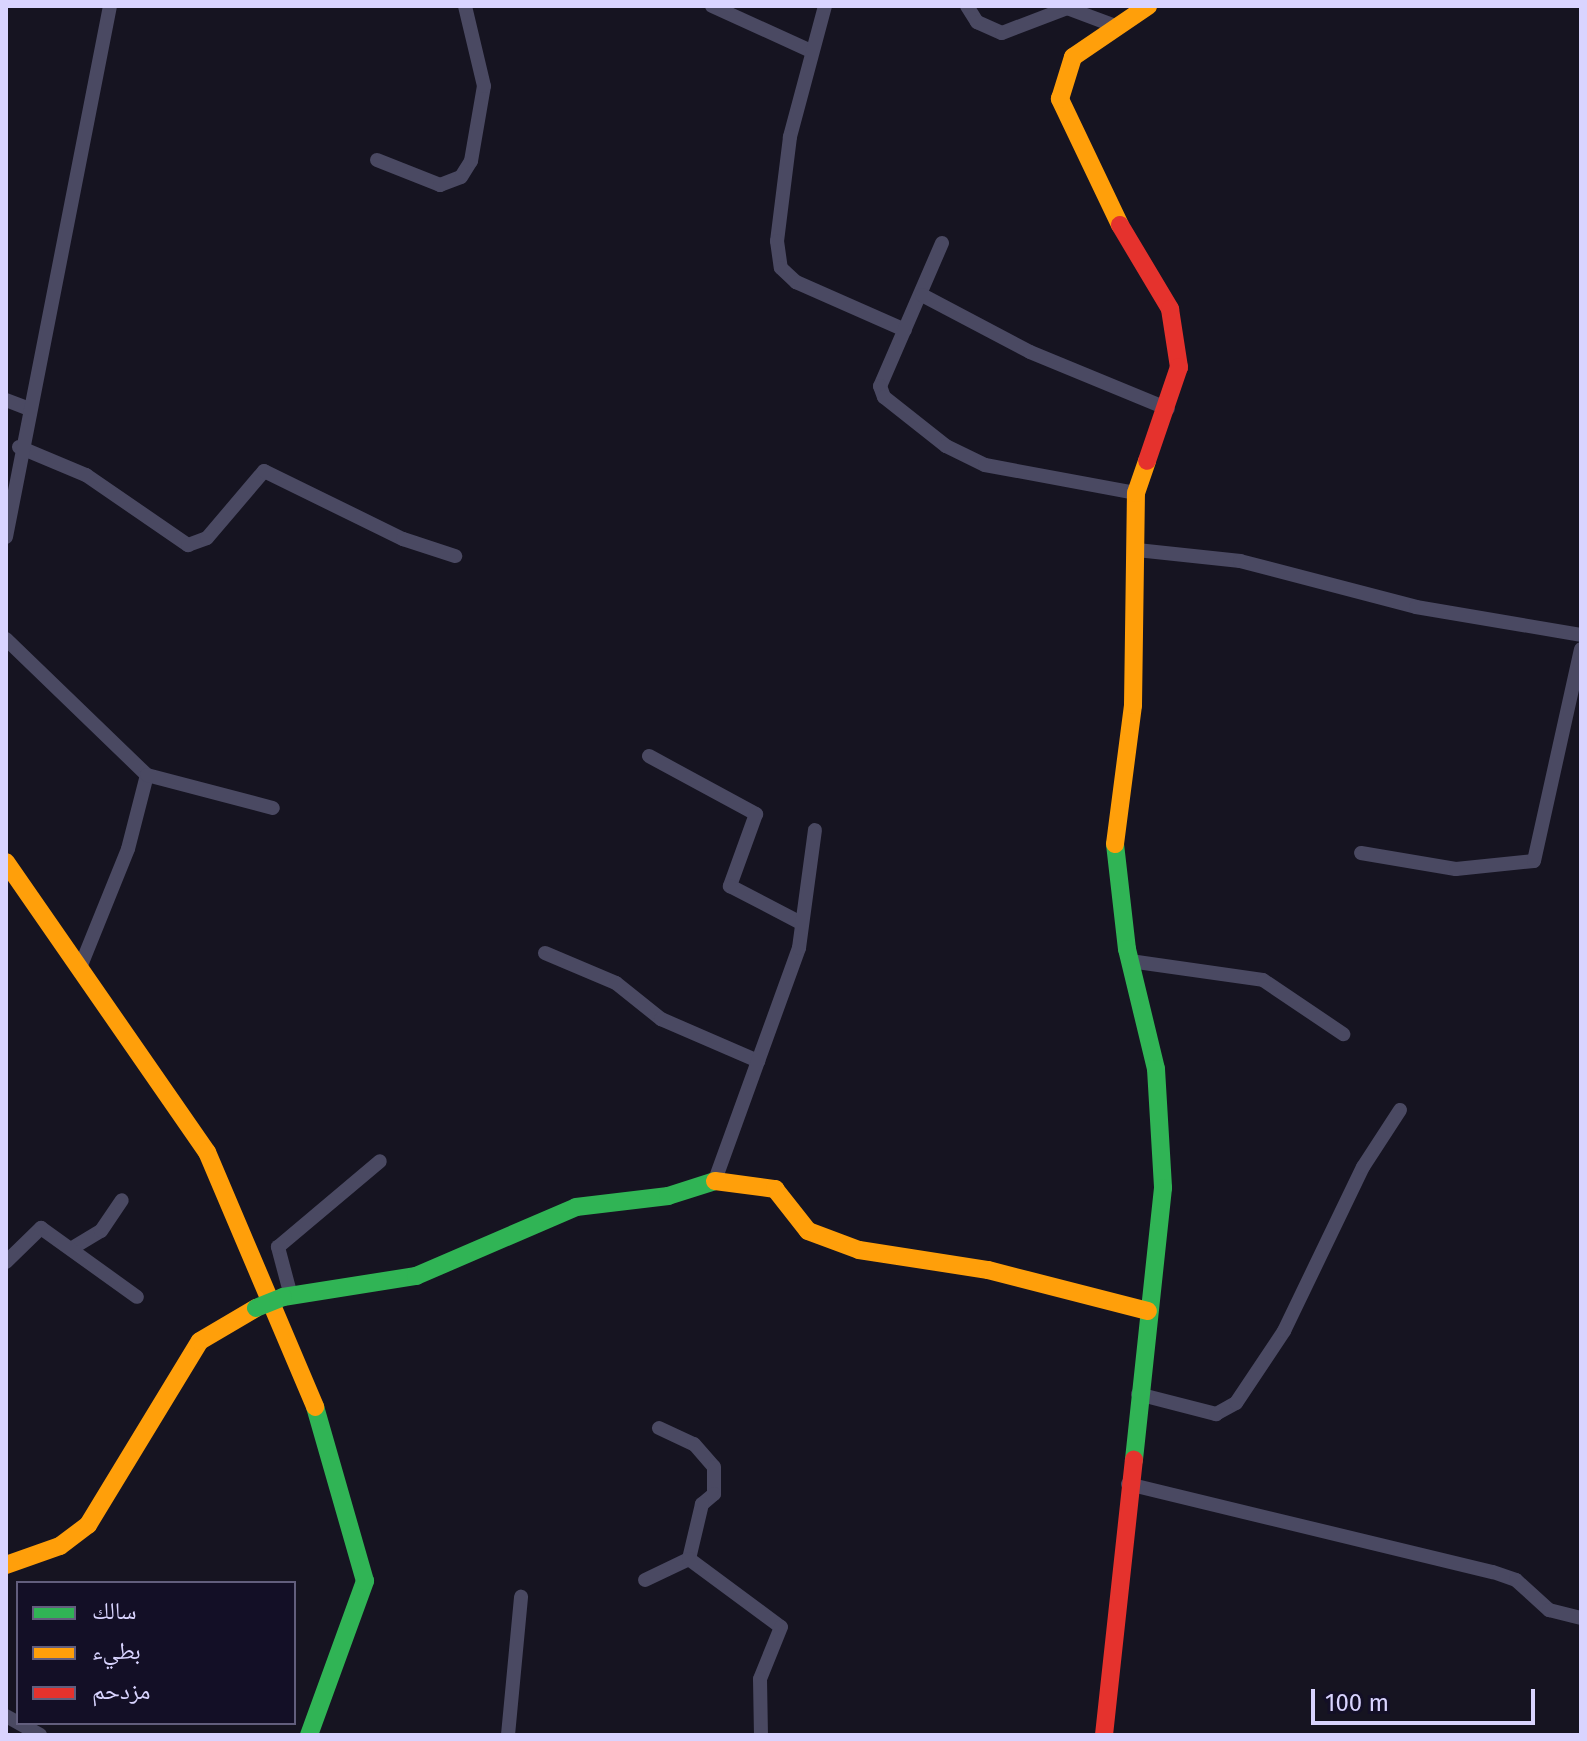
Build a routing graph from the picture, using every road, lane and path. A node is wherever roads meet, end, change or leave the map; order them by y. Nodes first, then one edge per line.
1 (110, 6) edge
2 (465, 6) edge
3 (714, 6) edge
4 (825, 6) edge
5 (967, 6) edge
6 (1148, 6) edge
7 (1118, 27) junction
8 (811, 51) junction
9 (377, 160) dead end
10 (942, 243) dead end
11 (922, 295) junction
12 (905, 330) junction
13 (6, 400) edge
14 (27, 408) junction
15 (1168, 409) junction
16 (19, 447) junction
17 (1136, 493) junction
18 (6, 537) edge
19 (1137, 550) junction
20 (455, 556) dead end
21 (1581, 635) edge
22 (6, 639) edge
23 (1581, 649) edge
24 (649, 756) dead end
25 (147, 775) junction
26 (273, 808) dead end
27 (815, 830) dead end
28 (1361, 853) dead end
29 (6, 862) edge
30 (801, 923) junction
31 (545, 953) dead end
32 (1130, 961) junction
33 (80, 968) junction
34 (1343, 1034) dead end
35 (758, 1061) junction
36 (1400, 1110) dead end
37 (380, 1161) dead end
38 (715, 1180) junction
39 (122, 1200) dead end
40 (74, 1247) junction
41 (6, 1262) edge
42 (287, 1296) junction
43 (137, 1297) dead end
44 (1148, 1311) junction
45 (1138, 1394) junction
46 (659, 1428) dead end
47 (1128, 1484) junction
48 (689, 1559) junction
49 (6, 1565) edge
50 (645, 1580) dead end
51 (521, 1597) dead end
52 (1581, 1618) edge
53 (22, 1725) edge
54 (40, 1735) edge
55 (309, 1735) edge
56 (508, 1735) edge
57 (761, 1735) edge
58 (1104, 1735) edge

1 - 14 street
2 - 9 street
3 - 8 street
4 - 8 street
5 - 7 street
6 - 7 street
7 - 15 street
8 - 12 street
10 - 11 street
11 - 12 street
11 - 15 street
12 - 17 street
13 - 14 street
14 - 16 street
15 - 17 street
16 - 18 street
16 - 20 street
17 - 19 street
19 - 21 street
19 - 32 street
22 - 25 street
23 - 28 street
24 - 30 street
25 - 26 street
25 - 33 street
27 - 30 street
29 - 33 street
30 - 35 street
31 - 35 street
32 - 34 street
32 - 44 street
33 - 55 street
35 - 38 street
36 - 45 street
37 - 42 street
38 - 42 street
38 - 44 street
39 - 40 street
40 - 41 street
40 - 43 street
42 - 49 street, bridge
44 - 45 street
45 - 47 street
46 - 48 street
47 - 52 street
47 - 58 street
48 - 50 street
48 - 57 street
51 - 56 street
53 - 54 street

